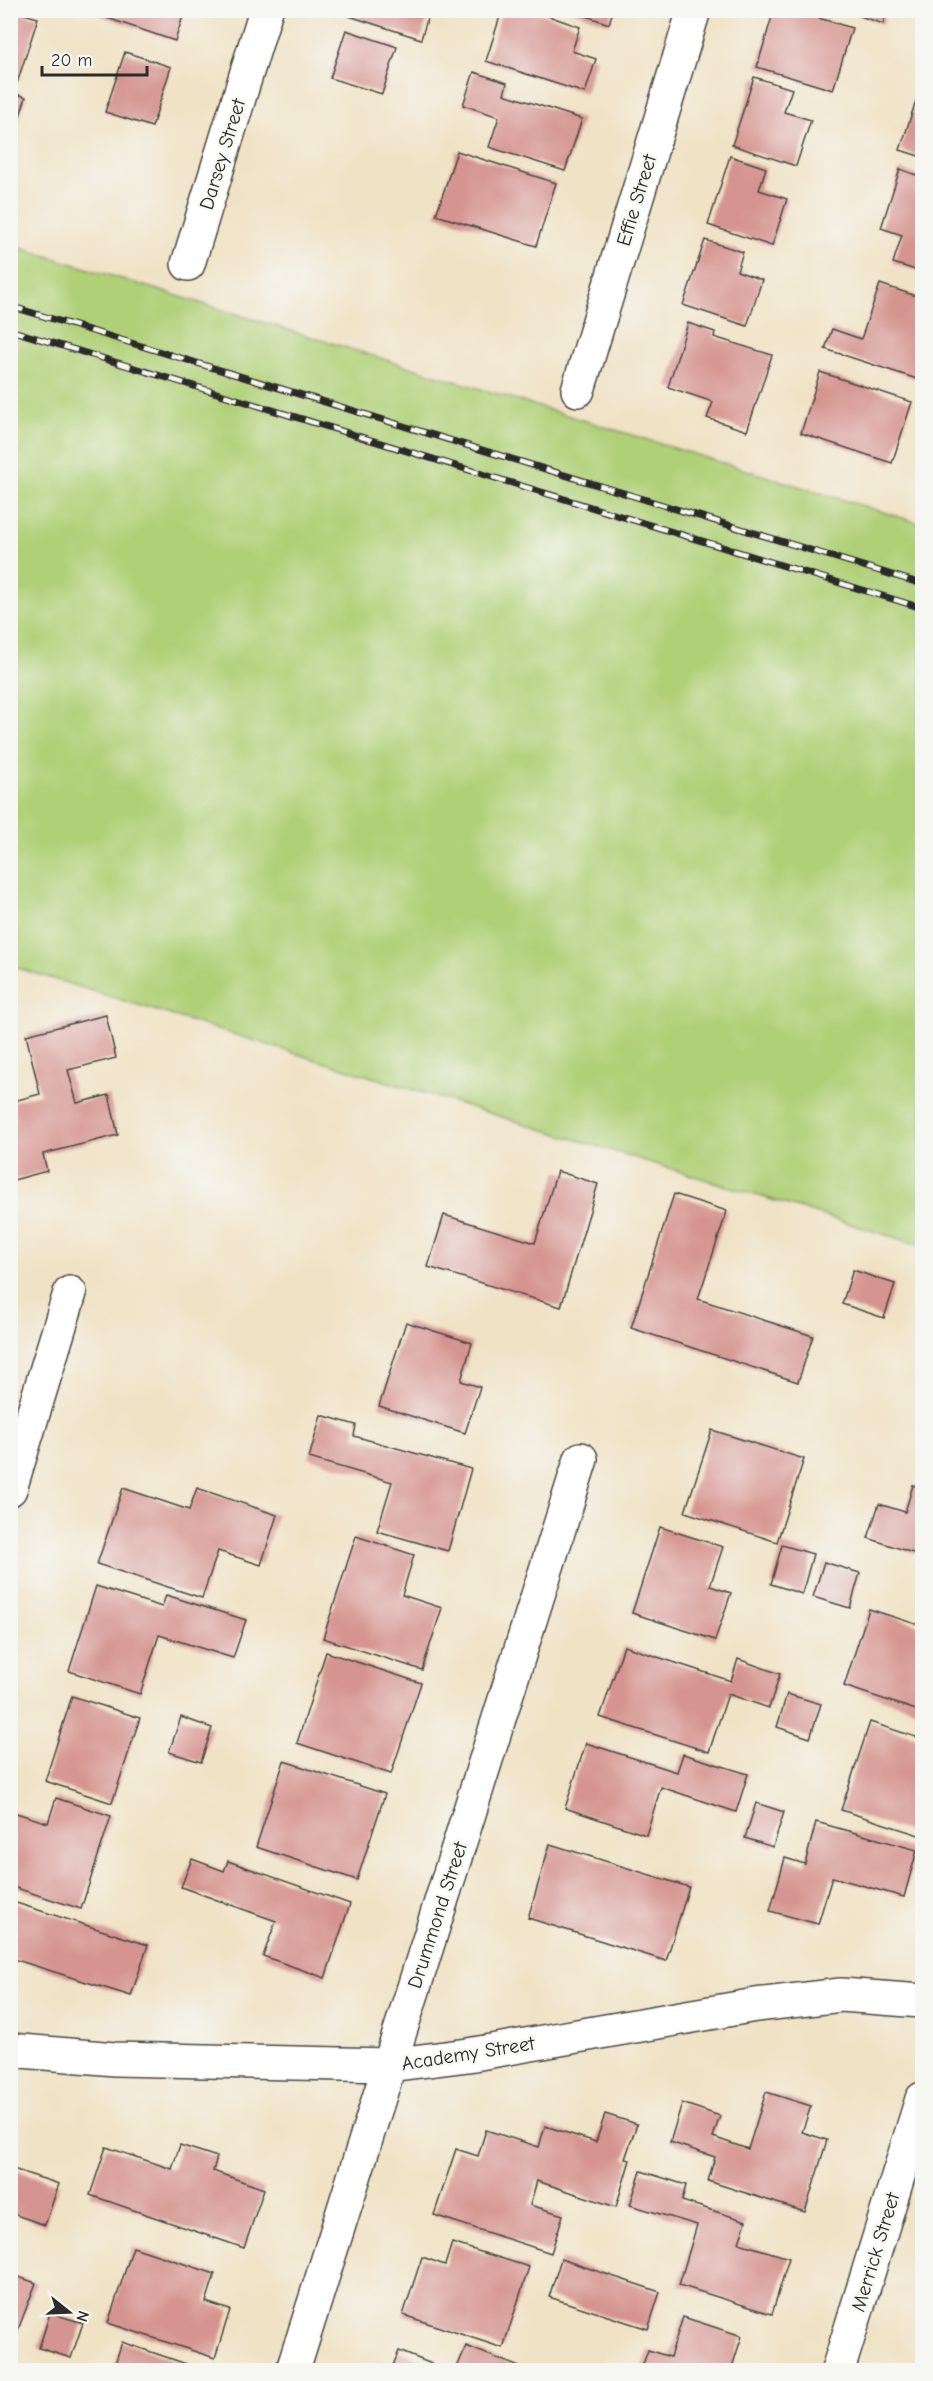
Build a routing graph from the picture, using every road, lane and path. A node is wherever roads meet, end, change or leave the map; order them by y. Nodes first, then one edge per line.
1 (266, 10) edge
2 (694, 10) edge
3 (188, 264) dead end
4 (578, 390) dead end
5 (70, 1293) dead end
6 (581, 1459) dead end
7 (10, 1489) edge
8 (922, 2001) edge
9 (10, 2050) edge
10 (389, 2065) junction
11 (922, 2099) edge
12 (293, 2370) edge
13 (838, 2370) edge

1 - 3 street, Darsey Street
2 - 4 street, Effie Street
5 - 7 street
6 - 10 street, Drummond Street
8 - 10 street, Academy Street
9 - 10 street, Academy Street
10 - 12 street, Drummond Street
11 - 13 street, Merrick Street

